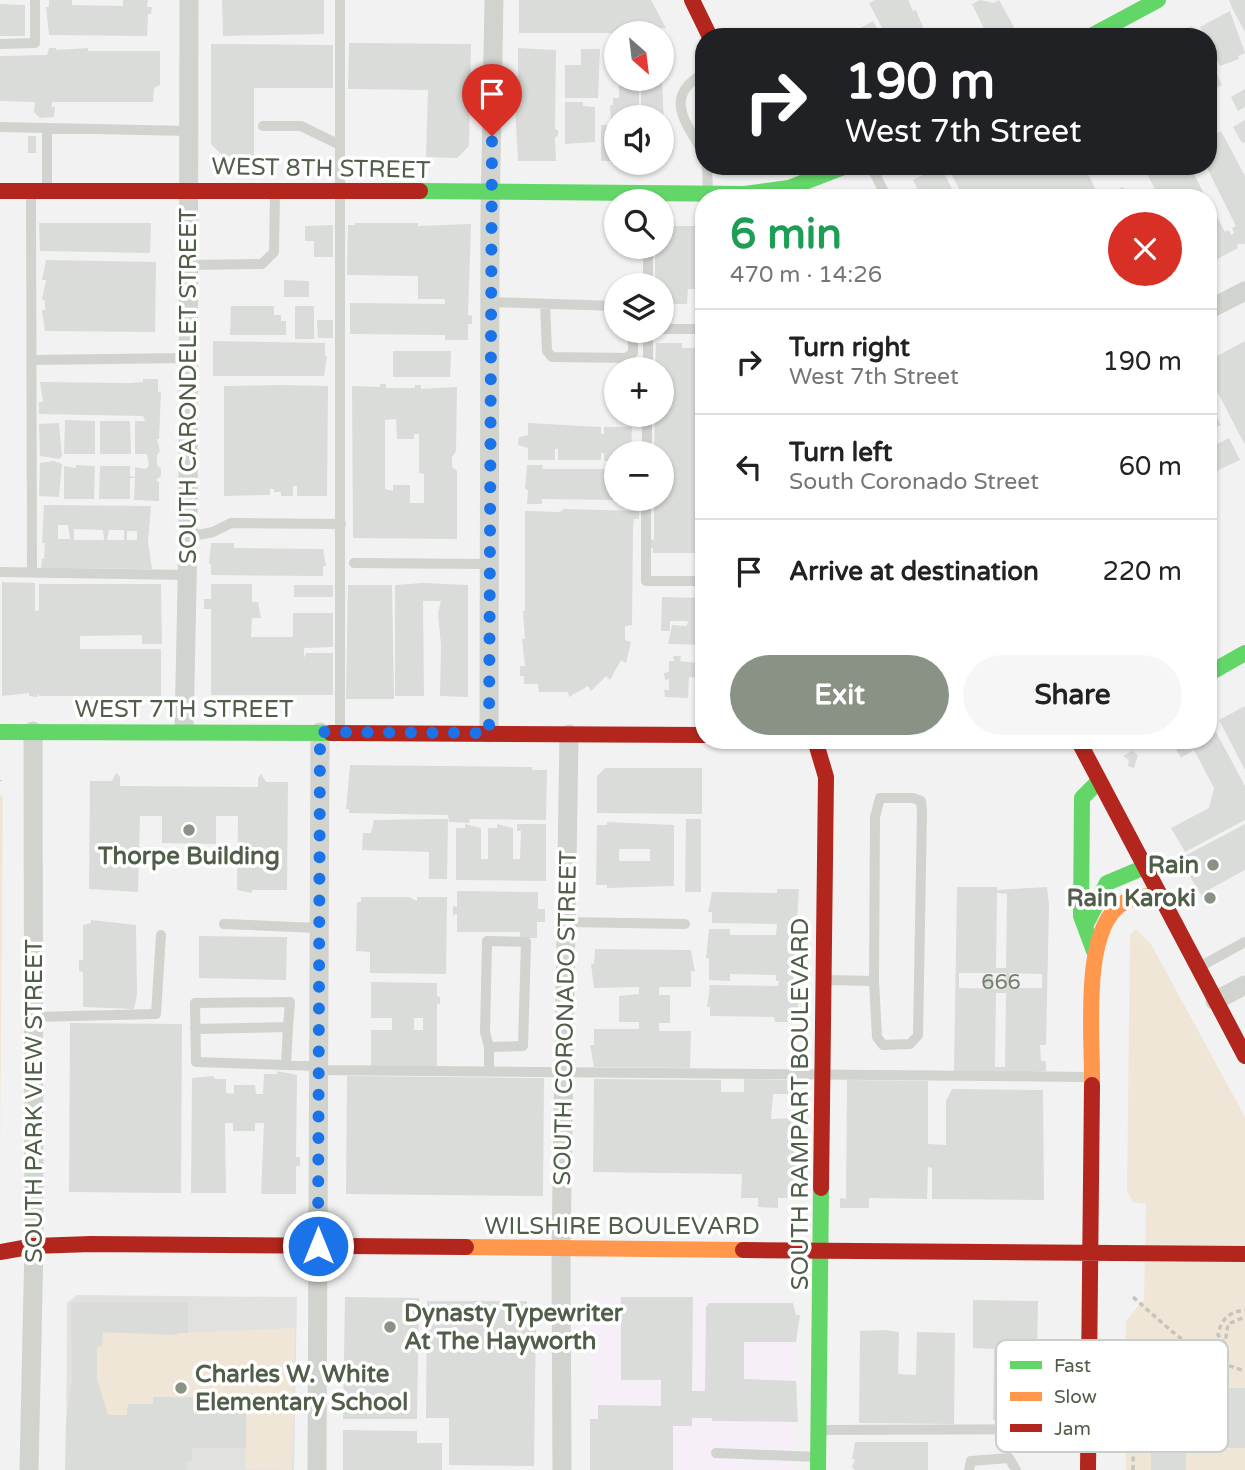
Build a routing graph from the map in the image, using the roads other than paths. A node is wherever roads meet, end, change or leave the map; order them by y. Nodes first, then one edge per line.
1 (34, 0) edge
2 (189, 0) edge
3 (340, 0) edge
4 (494, 0) edge
5 (692, 0) edge
6 (1158, 0) edge
7 (706, 28) edge
8 (1106, 28) edge
9 (0, 44) edge
10 (695, 78) edge
11 (263, 126) dead end
12 (0, 127) edge
13 (47, 128) junction
14 (189, 131) junction
15 (695, 136) edge
16 (340, 145) junction
17 (822, 175) edge
18 (789, 187) edge
19 (189, 190) junction
20 (275, 190) junction
21 (341, 190) junction
22 (0, 191) edge
23 (39, 191) junction
24 (490, 193) junction
25 (695, 195) edge
26 (604, 196) edge
27 (674, 196) edge
28 (190, 265) junction
29 (1245, 290) edge
30 (490, 302) junction
31 (545, 304) junction
32 (1217, 305) edge
33 (604, 306) edge
34 (674, 329) edge
35 (695, 329) edge
36 (633, 343) edge
37 (186, 358) junction
38 (31, 360) junction
39 (646, 511) edge
40 (341, 524) junction
41 (188, 537) junction
42 (354, 563) dead end
43 (489, 564) junction
44 (0, 572) edge
45 (32, 572) junction
46 (187, 575) junction
47 (695, 581) edge
48 (1245, 653) edge
49 (1217, 669) edge
50 (184, 731) junction
51 (0, 732) edge
52 (33, 732) junction
53 (320, 732) junction
54 (340, 732) junction
55 (489, 733) junction
56 (569, 734) junction
57 (695, 735) edge
58 (818, 749) edge
59 (1082, 749) edge
60 (1099, 782) junction
61 (1145, 867) junction
62 (1160, 895) junction
63 (566, 922) junction
64 (224, 924) dead end
65 (685, 924) dead end
66 (1085, 926) junction
67 (320, 928) junction
68 (161, 935) dead end
69 (1245, 942) edge
70 (1094, 951) junction
71 (1197, 968) junction
72 (822, 980) junction
73 (873, 981) junction
74 (1245, 985) edge
75 (1215, 1001) junction
76 (33, 1017) junction
77 (288, 1027) junction
78 (195, 1029) junction
79 (489, 1047) junction
80 (1245, 1056) edge
81 (286, 1065) junction
82 (319, 1068) junction
83 (489, 1071) junction
84 (564, 1073) junction
85 (823, 1073) junction
86 (1093, 1077) junction
87 (34, 1246) junction
88 (318, 1246) junction
89 (561, 1249) junction
90 (822, 1250) junction
91 (0, 1252) edge
92 (1245, 1254) edge
93 (1090, 1255) junction
94 (1090, 1340) edge
95 (996, 1429) edge
96 (818, 1430) junction
97 (1088, 1452) edge
98 (716, 1453) dead end
99 (818, 1463) edge
100 (29, 1470) edge
101 (317, 1470) edge
102 (562, 1470) edge
103 (969, 1470) edge
104 (1016, 1470) edge
105 (1088, 1470) edge

1 - 9 lane
2 - 14 street, SOUTH CARONDELET STREET
3 - 16 lane
4 - 24 street
5 - 7 main road
6 - 8 main road
10 - 15 lane
11 - 16 lane
12 - 13 lane
13 - 14 lane
13 - 23 lane
14 - 19 street, SOUTH CARONDELET STREET
16 - 21 lane
17 - 18 main road, WEST 8TH STREET
19 - 20 main road, WEST 8TH STREET
19 - 23 main road, WEST 8TH STREET
19 - 28 street, SOUTH CARONDELET STREET
20 - 21 main road, WEST 8TH STREET
20 - 28 lane
21 - 24 main road, WEST 8TH STREET
21 - 40 lane
22 - 23 main road, WEST 8TH STREET
23 - 38 lane
24 - 26 main road, WEST 8TH STREET
24 - 30 street
25 - 27 main road, WEST 8TH STREET
28 - 37 street, SOUTH CARONDELET STREET
29 - 32 street
30 - 31 lane
30 - 43 street
31 - 33 lane
31 - 36 lane
34 - 35 lane
37 - 38 lane
37 - 41 street, SOUTH CARONDELET STREET
38 - 45 lane
39 - 47 lane
40 - 41 lane
40 - 54 lane
41 - 46 street, SOUTH CARONDELET STREET
42 - 43 lane
43 - 55 street
44 - 45 lane
45 - 46 lane
46 - 50 street, SOUTH CARONDELET STREET
48 - 49 main road
50 - 52 main road, WEST 7TH STREET
50 - 53 main road, WEST 7TH STREET
51 - 52 main road, WEST 7TH STREET
52 - 76 street, SOUTH PARK VIEW STREET
53 - 54 main road, WEST 7TH STREET
53 - 67 street
54 - 55 main road, WEST 7TH STREET
55 - 56 main road, WEST 7TH STREET
56 - 57 main road, WEST 7TH STREET
56 - 63 street, SOUTH CORONADO STREET
58 - 72 main road, SOUTH RAMPART BOULEVARD
59 - 60 main road
60 - 61 main road
60 - 66 main road
61 - 62 main road
61 - 66 main road
62 - 70 main road
62 - 71 main road
63 - 65 lane
63 - 84 street, SOUTH CORONADO STREET
64 - 67 lane
66 - 70 main road
67 - 82 street
68 - 76 lane
69 - 71 lane
70 - 86 main road
71 - 75 main road
72 - 73 lane
72 - 85 main road, SOUTH RAMPART BOULEVARD
73 - 73 lane
74 - 75 street
75 - 80 main road
76 - 87 street, SOUTH PARK VIEW STREET
77 - 78 lane
77 - 78 lane
77 - 81 lane
78 - 81 lane
79 - 79 lane
79 - 83 lane
81 - 82 lane
82 - 83 lane
82 - 88 street
83 - 84 lane
84 - 85 lane
84 - 89 street, SOUTH CORONADO STREET
85 - 86 lane
85 - 90 main road, SOUTH RAMPART BOULEVARD
86 - 93 main road
87 - 88 main road, WILSHIRE BOULEVARD
87 - 91 main road, WILSHIRE BOULEVARD
87 - 100 street, SOUTH PARK VIEW STREET
88 - 89 main road, WILSHIRE BOULEVARD
88 - 101 street
89 - 90 main road, WILSHIRE BOULEVARD
89 - 102 street, SOUTH CORONADO STREET
90 - 93 main road, WILSHIRE BOULEVARD
90 - 96 main road, SOUTH RAMPART BOULEVARD
92 - 93 main road, WILSHIRE BOULEVARD
93 - 94 main road
95 - 96 lane
96 - 99 main road, SOUTH RAMPART BOULEVARD
97 - 105 main road
98 - 99 lane
103 - 104 lane

